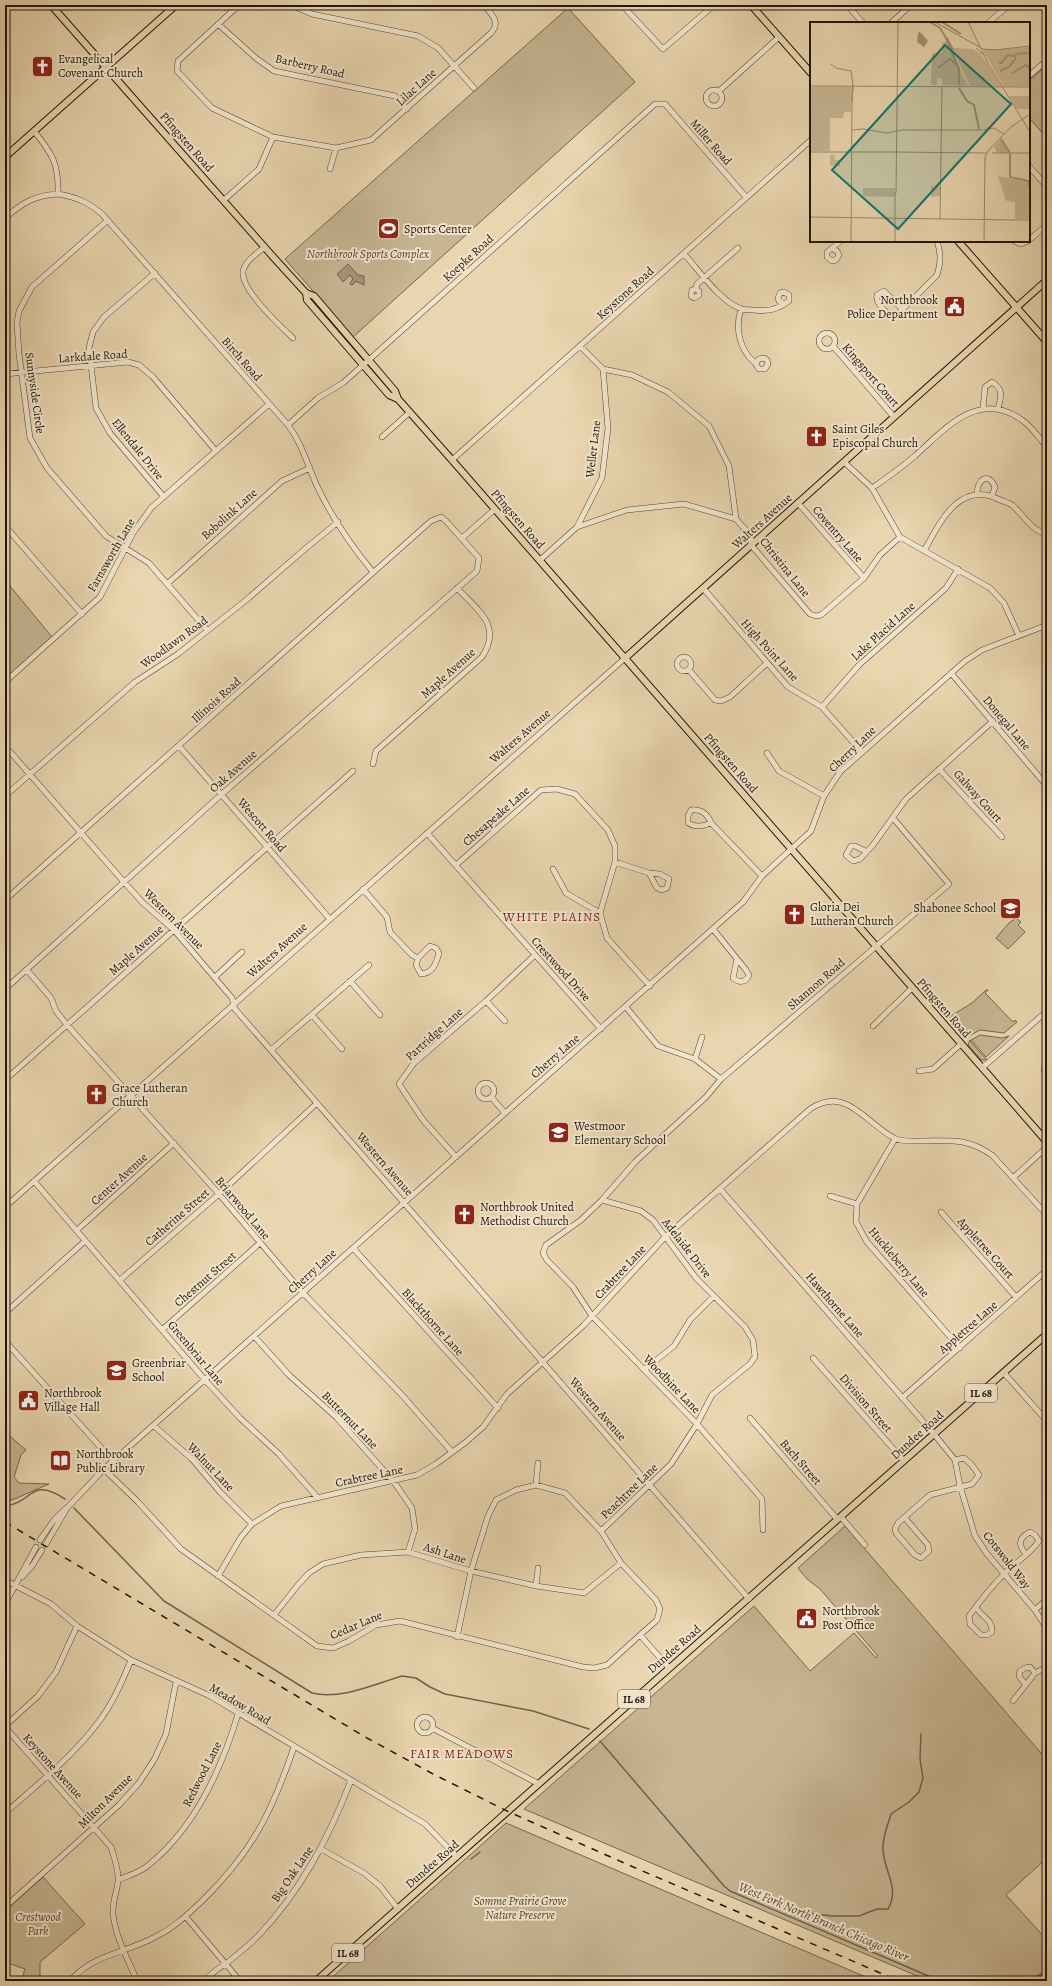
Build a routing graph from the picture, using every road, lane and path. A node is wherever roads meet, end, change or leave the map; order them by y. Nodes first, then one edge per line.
1 (61, 5) edge
2 (176, 5) edge
3 (239, 5) edge
4 (291, 5) edge
5 (484, 5) edge
6 (622, 5) edge
7 (714, 5) edge
8 (751, 5) edge
9 (847, 5) edge
10 (911, 5) edge
11 (1009, 5) edge
12 (53, 7) edge
13 (862, 22) edge
14 (892, 22) edge
15 (989, 22) edge
16 (218, 24) junction
17 (779, 36) junction
18 (1047, 60) edge
19 (454, 66) junction
20 (107, 67) junction
21 (810, 72) edge
22 (1030, 75) edge
23 (474, 88) dead end
24 (719, 91) dead end
25 (659, 102) joint
26 (407, 108) junction
27 (34, 131) junction
28 (274, 137) junction
29 (810, 141) edge
30 (336, 148) junction
31 (5, 157) edge
32 (1030, 167) edge
33 (330, 169) dead end
34 (1047, 187) edge
35 (58, 194) junction
36 (746, 197) junction
37 (224, 200) junction
38 (5, 218) edge
39 (108, 220) junction
40 (1047, 225) edge
41 (1030, 240) edge
42 (840, 242) edge
43 (937, 242) edge
44 (959, 242) edge
45 (1016, 242) edge
46 (1026, 242) edge
47 (264, 247) junction
48 (738, 248) dead end
49 (833, 249) dead end
50 (684, 254) junction
51 (155, 273) junction
52 (705, 277) junction
53 (1047, 280) edge
54 (696, 289) dead end
55 (306, 293) junction
56 (784, 304) dead end
57 (1016, 307) junction
58 (902, 308) junction
59 (740, 309) junction
60 (344, 331) junction
61 (338, 337) junction
62 (293, 338) dead end
63 (1047, 342) edge
64 (580, 346) junction
65 (832, 346) dead end
66 (369, 360) junction
67 (756, 363) dead end
68 (363, 365) junction
69 (90, 366) junction
70 (603, 369) junction
71 (21, 372) junction
72 (5, 374) edge
73 (398, 399) junction
74 (269, 404) junction
75 (983, 408) junction
76 (998, 409) junction
77 (410, 412) junction
78 (894, 417) junction
79 (288, 425) junction
80 (382, 438) dead end
81 (1047, 447) edge
82 (216, 451) junction
83 (452, 460) junction
84 (844, 462) junction
85 (310, 468) junction
86 (872, 488) junction
87 (977, 494) junction
88 (992, 496) junction
89 (164, 497) junction
90 (798, 503) junction
91 (495, 509) junction
92 (736, 519) junction
93 (338, 522) junction
94 (5, 526) edge
95 (577, 527) junction
96 (1047, 534) edge
97 (900, 537) junction
98 (462, 538) junction
99 (751, 545) junction
100 (125, 548) junction
101 (924, 551) junction
102 (540, 560) junction
103 (958, 569) junction
104 (373, 572) junction
105 (864, 578) junction
106 (167, 584) junction
107 (457, 588) junction
108 (703, 588) junction
109 (82, 614) junction
110 (1047, 625) edge
111 (207, 630) junction
112 (1020, 636) junction
113 (624, 658) junction
114 (767, 663) junction
115 (689, 670) dead end
116 (951, 673) junction
117 (5, 682) edge
118 (822, 707) junction
119 (993, 721) junction
120 (5, 746) edge
121 (179, 746) junction
122 (862, 752) junction
123 (767, 753) dead end
124 (373, 764) dead end
125 (939, 768) junction
126 (353, 771) dead end
127 (30, 774) junction
128 (1047, 786) edge
129 (222, 794) junction
130 (5, 796) edge
131 (824, 796) junction
132 (893, 818) junction
133 (711, 823) junction
134 (80, 832) junction
135 (427, 832) junction
136 (1002, 837) dead end
137 (268, 847) junction
138 (792, 849) junction
139 (865, 851) dead end
140 (615, 862) junction
141 (456, 864) junction
142 (553, 869) dead end
143 (649, 873) dead end
144 (762, 876) junction
145 (124, 882) junction
146 (363, 889) junction
147 (5, 900) edge
148 (600, 913) junction
149 (329, 918) junction
150 (174, 930) junction
151 (713, 930) junction
152 (875, 946) junction
153 (242, 952) dead end
154 (535, 955) junction
155 (418, 958) junction
156 (737, 959) dead end
157 (369, 965) dead end
158 (27, 970) junction
159 (215, 977) junction
160 (350, 981) junction
161 (650, 986) junction
162 (912, 988) junction
163 (5, 989) edge
164 (486, 1001) junction
165 (234, 1003) junction
166 (626, 1007) junction
167 (1047, 1011) edge
168 (312, 1015) junction
169 (380, 1015) dead end
170 (505, 1021) dead end
171 (68, 1025) junction
172 (873, 1026) dead end
173 (601, 1029) junction
174 (702, 1037) dead end
175 (961, 1044) junction
176 (342, 1049) dead end
177 (271, 1050) junction
178 (695, 1058) junction
179 (1047, 1059) edge
180 (982, 1068) junction
181 (1044, 1070) dead end
182 (919, 1071) dead end
183 (721, 1079) junction
184 (5, 1080) edge
185 (130, 1095) junction
186 (491, 1097) dead end
187 (317, 1102) junction
188 (505, 1113) junction
189 (895, 1139) junction
190 (1047, 1142) edge
191 (174, 1143) junction
192 (1047, 1147) edge
193 (456, 1157) junction
194 (1014, 1177) junction
195 (34, 1181) junction
196 (720, 1189) junction
197 (219, 1194) junction
198 (830, 1196) dead end
199 (602, 1200) junction
200 (405, 1202) junction
201 (856, 1204) junction
202 (5, 1207) edge
203 (941, 1212) dead end
204 (1047, 1215) edge
205 (78, 1230) junction
206 (666, 1236) junction
207 (85, 1241) junction
208 (260, 1243) junction
209 (353, 1248) junction
210 (547, 1260) joint
211 (1047, 1270) edge
212 (120, 1280) junction
213 (303, 1293) junction
214 (714, 1296) junction
215 (1016, 1297) junction
216 (5, 1313) edge
217 (592, 1316) junction
218 (745, 1327) joint
219 (163, 1329) junction
220 (1047, 1334) edge
221 (254, 1336) junction
222 (5, 1340) edge
223 (960, 1348) junction
224 (813, 1358) dead end
225 (543, 1360) junction
226 (644, 1370) junction
227 (1004, 1373) junction
228 (205, 1380) junction
229 (902, 1398) junction
230 (498, 1408) junction
231 (750, 1418) dead end
232 (1047, 1421) edge
233 (697, 1424) junction
234 (154, 1426) junction
235 (934, 1434) junction
236 (452, 1452) junction
237 (955, 1460) junction
238 (113, 1461) junction
239 (904, 1462) junction
240 (538, 1463) dead end
241 (104, 1470) junction
242 (394, 1482) junction
243 (650, 1484) junction
244 (536, 1485) junction
245 (960, 1486) junction
246 (317, 1497) junction
247 (67, 1508) junction
248 (839, 1518) junction
249 (904, 1518) junction
250 (252, 1524) junction
251 (762, 1530) dead end
252 (601, 1531) junction
253 (40, 1540) dead end
254 (46, 1544) dead end
255 (865, 1545) dead end
256 (36, 1547) dead end
257 (42, 1550) dead end
258 (408, 1552) junction
259 (1026, 1554) dead end
260 (621, 1563) junction
261 (538, 1568) dead end
262 (471, 1571) junction
263 (1004, 1574) junction
264 (218, 1576) junction
265 (5, 1580) edge
266 (19, 1580) junction
267 (15, 1586) junction
268 (536, 1586) junction
269 (750, 1598) junction
270 (1047, 1600) edge
271 (5, 1604) edge
272 (976, 1607) junction
273 (1035, 1610) junction
274 (274, 1615) junction
275 (78, 1626) junction
276 (1047, 1629) edge
277 (640, 1635) junction
278 (457, 1637) junction
279 (131, 1660) junction
280 (1047, 1667) edge
281 (669, 1668) junction
282 (1036, 1673) junction
283 (176, 1682) junction
284 (1025, 1684) junction
285 (1013, 1701) dead end
286 (238, 1714) junction
287 (5, 1726) edge
288 (432, 1728) dead end
289 (294, 1747) junction
290 (48, 1776) junction
291 (351, 1780) junction
292 (539, 1784) junction
293 (5, 1813) edge
294 (94, 1827) junction
295 (321, 1849) junction
296 (457, 1857) junction
297 (118, 1880) junction
298 (5, 1907) edge
299 (398, 1909) junction
300 (186, 1916) junction
301 (123, 1949) junction
302 (227, 1963) junction
303 (70, 1981) edge
304 (137, 1981) edge
305 (199, 1981) edge
306 (204, 1981) edge
307 (240, 1981) edge
308 (316, 1981) edge

1 - 12 street
2 - 20 main road
3 - 16 street
4 - 19 street
5 - 19 street, Lilac Lane
6 - 7 street
8 - 17 main road
9 - 13 street
10 - 14 street
11 - 15 street
12 - 20 main road, Pfingsten Road
16 - 26 street, Barberry Road
16 - 28 street
17 - 21 main road
17 - 24 street
18 - 22 street
19 - 23 street
19 - 26 street, Lilac Lane
20 - 27 main road
20 - 37 main road, Pfingsten Road
25 - 36 street, Miller Road
25 - 66 street, Koepke Road
26 - 30 street, Lilac Lane
27 - 31 main road
27 - 35 street
28 - 30 street
28 - 37 street
29 - 36 street, Keystone Road
30 - 33 street
32 - 34 street
35 - 38 street, Birch Road
35 - 39 street, Birch Road
36 - 50 street, Keystone Road
37 - 47 main road, Pfingsten Road
39 - 51 street, Birch Road
39 - 71 street, Sunnyside Circle
40 - 41 street
42 - 49 street
43 - 58 street
44 - 57 main road
45 - 46 street
47 - 55 main road, Pfingsten Road
47 - 62 street
48 - 52 street
50 - 52 street
50 - 64 street, Keystone Road
51 - 69 street, Ellendale Drive
51 - 74 street, Birch Road
52 - 54 street
52 - 59 street
53 - 57 main road, Walters Avenue
55 - 60 main road, Pfingsten Road
55 - 61 main road, Pfingsten Road
56 - 59 street
57 - 63 main road
57 - 78 main road, Walters Avenue
58 - 58 street
59 - 67 street
60 - 61 main road
60 - 66 main road, Pfingsten Road
61 - 68 main road, Pfingsten Road
64 - 70 street
64 - 83 street, Keystone Road
65 - 78 street, Kingsport Court
66 - 68 street, Koepke Road
66 - 73 main road, Pfingsten Road
68 - 73 main road, Pfingsten Road
68 - 79 street, Koepke Road
69 - 71 street, Larkdale Road
69 - 82 street, Larkdale Road
69 - 89 street, Ellendale Drive
70 - 92 street
70 - 95 street, Weller Lane
71 - 72 street, Larkdale Road
71 - 100 street, Sunnyside Circle
73 - 77 main road, Pfingsten Road
74 - 79 street, Birch Road
74 - 82 street, Farnsworth Lane
75 - 76 street
75 - 76 street
75 - 86 street
76 - 81 street
77 - 80 street
77 - 83 main road, Pfingsten Road
78 - 84 main road, Walters Avenue
79 - 85 street, Birch Road
82 - 89 street, Farnsworth Lane
83 - 91 main road, Pfingsten Road
84 - 86 street
84 - 90 main road, Walters Avenue
85 - 93 street, Birch Road
85 - 106 street, Bobolink Lane
86 - 97 street
87 - 88 street
87 - 88 street
87 - 101 street
88 - 96 street
89 - 100 street, Farnsworth Lane
90 - 99 main road, Walters Avenue
90 - 105 street, Coventry Lane
91 - 98 street
91 - 102 main road, Pfingsten Road
92 - 95 street
92 - 99 street, Christina Lane
93 - 104 street, Birch Road
93 - 111 street, Woodlawn Road
94 - 109 street
95 - 102 street
97 - 101 street
97 - 105 street
98 - 104 street, Illinois Road
98 - 107 street, Oak Avenue
99 - 105 street, Christina Lane
99 - 108 main road, Walters Avenue
100 - 106 street, Sunnyside Circle
100 - 109 street, Farnsworth Lane
101 - 103 street
102 - 113 main road, Pfingsten Road
103 - 112 street
103 - 118 street, Lake Placid Lane
104 - 121 street, Illinois Road
106 - 111 street, Sunnyside Circle
107 - 124 street, Maple Avenue
107 - 129 street, Oak Avenue
108 - 113 main road, Walters Avenue
108 - 114 street, High Point Lane
109 - 117 street, Farnsworth Lane
110 - 112 street, Cherry Lane
111 - 127 street, Woodlawn Road
112 - 116 street, Cherry Lane
113 - 135 street, Walters Avenue
113 - 138 main road, Pfingsten Road
114 - 115 street
114 - 118 street, High Point Lane
116 - 119 street, Donegal Lane
116 - 122 street, Cherry Lane
118 - 122 street, High Point Lane
119 - 125 street
119 - 128 street, Donegal Lane
120 - 127 street, Western Avenue
121 - 129 street, Wescott Road
121 - 134 street, Illinois Road
122 - 131 street, Cherry Lane
123 - 131 street
125 - 132 street
125 - 136 street, Galway Court
126 - 137 street, Maple Avenue
127 - 130 street, Woodlawn Road
127 - 134 street, Western Avenue
129 - 137 street, Wescott Road
129 - 145 street, Oak Avenue
131 - 138 street, Cherry Lane
132 - 139 street
132 - 152 street, Shannon Road
133 - 133 street
133 - 144 street
134 - 145 street, Western Avenue
134 - 147 street, Illinois Road
135 - 141 street, Crestwood Drive
135 - 146 street, Walters Avenue
137 - 149 street, Wescott Road
137 - 150 street, Maple Avenue
138 - 144 street, Cherry Lane
138 - 152 main road, Pfingsten Road
140 - 141 street, Chesapeake Lane
140 - 143 street
140 - 148 street
141 - 154 street, Crestwood Drive
142 - 148 street
144 - 151 street, Cherry Lane
145 - 150 street, Western Avenue
145 - 158 street, Oak Avenue
146 - 149 street, Walters Avenue
146 - 155 street
148 - 161 street
149 - 165 street, Walters Avenue
150 - 159 street, Western Avenue
150 - 171 street, Maple Avenue
151 - 156 street
151 - 161 street, Cherry Lane
152 - 162 main road, Pfingsten Road
152 - 183 street, Shannon Road
153 - 159 street
154 - 164 street, Partridge Lane
154 - 173 street, Crestwood Drive
155 - 155 street
157 - 160 street
158 - 163 street, Oak Avenue
158 - 171 street, Briarwood Lane
159 - 165 street, Western Avenue
160 - 168 street
160 - 169 street
161 - 166 street, Cherry Lane
162 - 172 street
162 - 175 main road, Pfingsten Road
164 - 170 street
164 - 193 street, Partridge Lane
165 - 177 street, Western Avenue
165 - 185 street, Walters Avenue
166 - 173 street, Cherry Lane
166 - 178 street
167 - 180 street
168 - 176 street
168 - 177 street
171 - 184 street, Maple Avenue
171 - 185 street, Briarwood Lane
173 - 188 street, Cherry Lane
174 - 178 street
175 - 180 main road, Pfingsten Road
175 - 182 street
177 - 187 street, Western Avenue
178 - 183 street
179 - 181 street
180 - 190 main road, Pfingsten Road
183 - 199 street, Shannon Road
185 - 191 street, Briarwood Lane
185 - 195 street, Walters Avenue
186 - 188 street
187 - 197 street, Catherine Street
187 - 200 street, Western Avenue
188 - 193 street, Cherry Lane
189 - 194 street
189 - 196 street, Crabtree Lane
189 - 201 street
191 - 197 street, Briarwood Lane
191 - 205 street, Center Avenue
192 - 194 street
193 - 200 street, Cherry Lane
194 - 204 street
195 - 202 street, Walters Avenue
195 - 205 street, Greenbriar Lane
196 - 206 street, Crabtree Lane
196 - 229 street, Hawthorne Lane
197 - 208 street, Briarwood Lane
197 - 212 street, Catherine Street
198 - 201 street
199 - 206 street, Adelaide Drive
199 - 210 street, Shannon Road
200 - 209 street, Cherry Lane
200 - 225 street, Western Avenue
201 - 223 street, Huckleberry Lane
203 - 215 street, Appletree Court
205 - 207 street, Greenbriar Lane
206 - 214 street, Adelaide Drive
206 - 217 street, Crabtree Lane
207 - 212 street, Greenbriar Lane
207 - 216 street
208 - 213 street, Briarwood Lane
208 - 219 street, Chestnut Street
209 - 213 street, Cherry Lane
209 - 230 street, Blackthorne Lane
210 - 217 street, Woodbine Lane
211 - 215 street, Appletree Lane
212 - 219 street, Greenbriar Lane
213 - 221 street, Cherry Lane
213 - 236 street, Briarwood Lane
214 - 218 street, Adelaide Drive
214 - 226 street
215 - 223 street, Appletree Lane
217 - 225 street, Crabtree Lane
217 - 226 street, Woodbine Lane
218 - 233 street, Peachtree Lane
219 - 228 street, Greenbriar Lane
220 - 227 main road, Dundee Road / IL 68
221 - 228 street, Cherry Lane
221 - 242 street, Butternut Lane
222 - 238 street
223 - 229 street, Appletree Lane
224 - 239 street, Division Street
225 - 230 street, Crabtree Lane
225 - 243 street, Western Avenue
226 - 233 street, Woodbine Lane
227 - 232 street
227 - 235 main road, Dundee Road / IL 68
228 - 234 street, Cherry Lane
228 - 246 street, Greenbriar Lane
229 - 235 street, Hawthorne Lane
230 - 236 street, Crabtree Lane
231 - 248 street, Bach Street
233 - 243 street, Peachtree Lane
233 - 251 street, Woodbine Lane
234 - 238 street, Cherry Lane
234 - 250 street, Walnut Lane
235 - 237 street, Cotswold Way
235 - 239 main road, Dundee Road / IL 68
236 - 242 street, Crabtree Lane
237 - 245 street, Cotswold Way
237 - 245 street
238 - 241 street, Cherry Lane
239 - 248 main road, Dundee Road / IL 68
240 - 244 street
241 - 247 street, Cherry Lane
241 - 264 street, Cedar Lane
242 - 246 street, Crabtree Lane
242 - 258 street, Butternut Lane
243 - 252 street, Peachtree Lane
243 - 269 street, Western Avenue
244 - 252 street, Peachtree Lane
244 - 262 street, Peachtree Lane
245 - 249 street
245 - 263 street, Cotswold Way
246 - 250 street, Crabtree Lane
247 - 253 street, Cherry Lane
247 - 254 street, Cherry Lane
248 - 255 street, Bach Street
248 - 269 main road, Dundee Road / IL 68
249 - 249 street
250 - 264 street, Crabtree Lane
252 - 260 street
256 - 266 street
257 - 266 street
258 - 262 street, Ash Lane
258 - 274 street, Ash Lane
259 - 263 street
260 - 268 street, Ash Lane
260 - 277 street
261 - 268 street
262 - 268 street, Ash Lane
262 - 278 street, Peachtree Lane
263 - 272 street
263 - 273 street, Cotswold Way
264 - 274 street, Cedar Lane
265 - 267 street, Meadow Road
266 - 267 street
267 - 271 street
267 - 275 street, Meadow Road
269 - 281 main road, Dundee Road / IL 68
270 - 273 street
272 - 272 street
273 - 276 street, Cotswold Way
274 - 278 street, Cedar Lane
275 - 279 street, Meadow Road
275 - 287 street
277 - 278 street, Cedar Lane
277 - 281 street
279 - 283 street, Meadow Road
279 - 290 street
280 - 282 street
281 - 292 main road, Dundee Road / IL 68
282 - 284 street
282 - 284 street
283 - 286 street, Meadow Road
283 - 294 street, Milton Avenue
284 - 285 street
286 - 289 street, Meadow Road
286 - 297 street, Redwood Lane
287 - 290 street, Keystone Avenue
288 - 292 street
289 - 291 street, Meadow Road
289 - 300 street
290 - 293 street
290 - 294 street, Keystone Avenue
291 - 295 street, Big Oak Lane
291 - 296 street, Meadow Road
292 - 296 main road, Dundee Road / IL 68
294 - 297 street, Keystone Avenue
294 - 298 street, Milton Avenue
295 - 299 street
295 - 302 street, Big Oak Lane
296 - 299 main road, Dundee Road / IL 68
297 - 301 street, Keystone Avenue
299 - 308 main road, Dundee Road / IL 68
300 - 301 street
300 - 302 street
301 - 303 street
301 - 304 street, Keystone Avenue
302 - 306 street, Big Oak Lane
302 - 307 street
305 - 306 street

